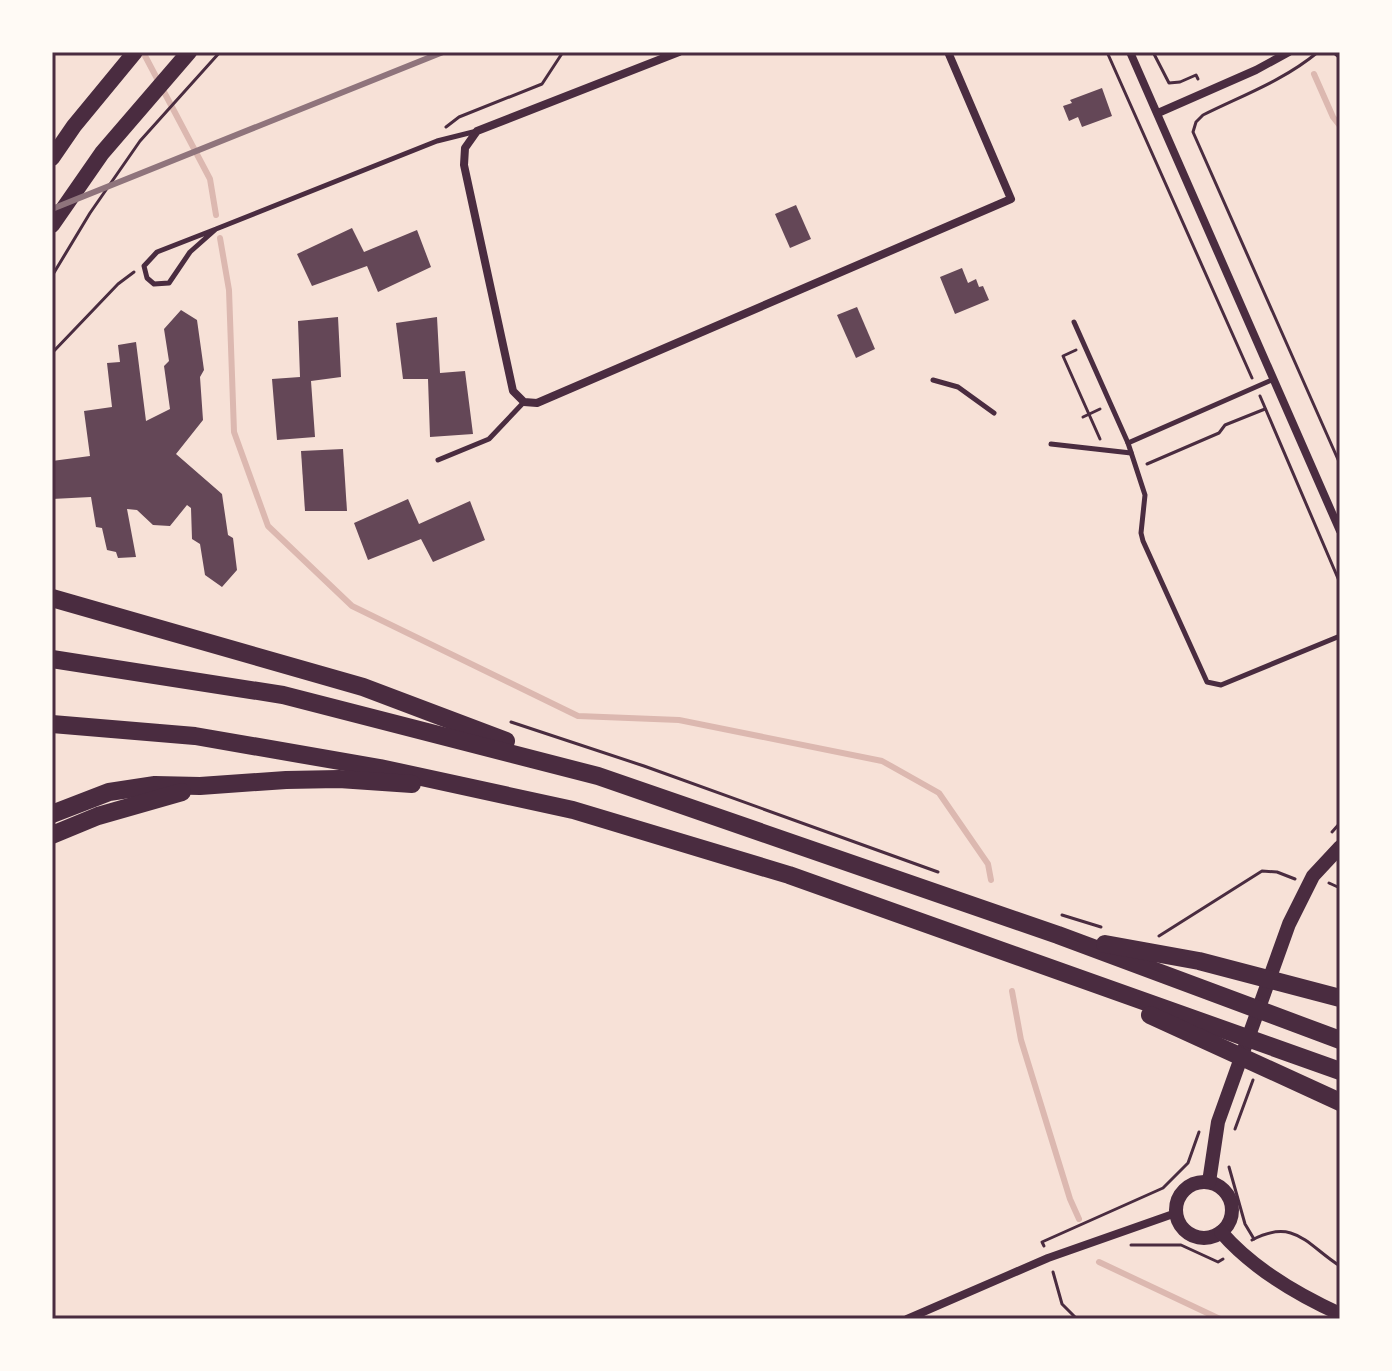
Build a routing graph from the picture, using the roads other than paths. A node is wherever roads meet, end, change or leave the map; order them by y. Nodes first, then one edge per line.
1 (135, 52) edge
2 (189, 52) edge
3 (679, 52) edge
4 (948, 52) edge
5 (1130, 52) edge
6 (1289, 52) edge
7 (1158, 113) junction
8 (477, 131) junction
9 (52, 158) edge
10 (52, 225) edge
11 (216, 229) junction
12 (1074, 322) dead end
13 (1275, 379) junction
14 (933, 380) dead end
15 (524, 402) junction
16 (994, 413) dead end
17 (1128, 443) junction
18 (1051, 444) dead end
19 (1131, 453) junction
20 (438, 460) dead end
21 (1340, 531) edge
22 (52, 598) edge
23 (1340, 636) edge
24 (52, 659) edge
25 (52, 724) edge
26 (598, 776) junction
27 (200, 786) junction
28 (491, 790) junction
29 (52, 814) edge
30 (52, 835) edge
31 (1340, 847) edge
32 (1058, 935) junction
33 (1046, 967) junction
34 (1340, 998) edge
35 (1340, 1040) edge
36 (1340, 1071) edge
37 (1340, 1102) edge
38 (1209, 1182) junction
39 (1176, 1213) junction
40 (1221, 1232) junction
41 (1340, 1311) edge
42 (907, 1319) edge

1 - 9 main road
2 - 10 main road
3 - 8 street
4 - 15 street
5 - 7 street
6 - 7 street
7 - 13 street
8 - 11 lane
8 - 15 street
11 - 11 lane
12 - 17 lane
13 - 17 lane
13 - 21 street
14 - 16 lane
15 - 20 lane
17 - 19 lane
18 - 19 lane
19 - 23 lane
22 - 26 highway
24 - 26 highway
25 - 28 highway
26 - 32 highway
27 - 28 highway
27 - 29 highway
27 - 30 highway
28 - 33 highway
31 - 38 main road
32 - 34 highway
32 - 35 highway
33 - 36 highway
33 - 37 highway
38 - 39 main road
38 - 40 main road
39 - 40 main road
39 - 42 street
40 - 41 main road

